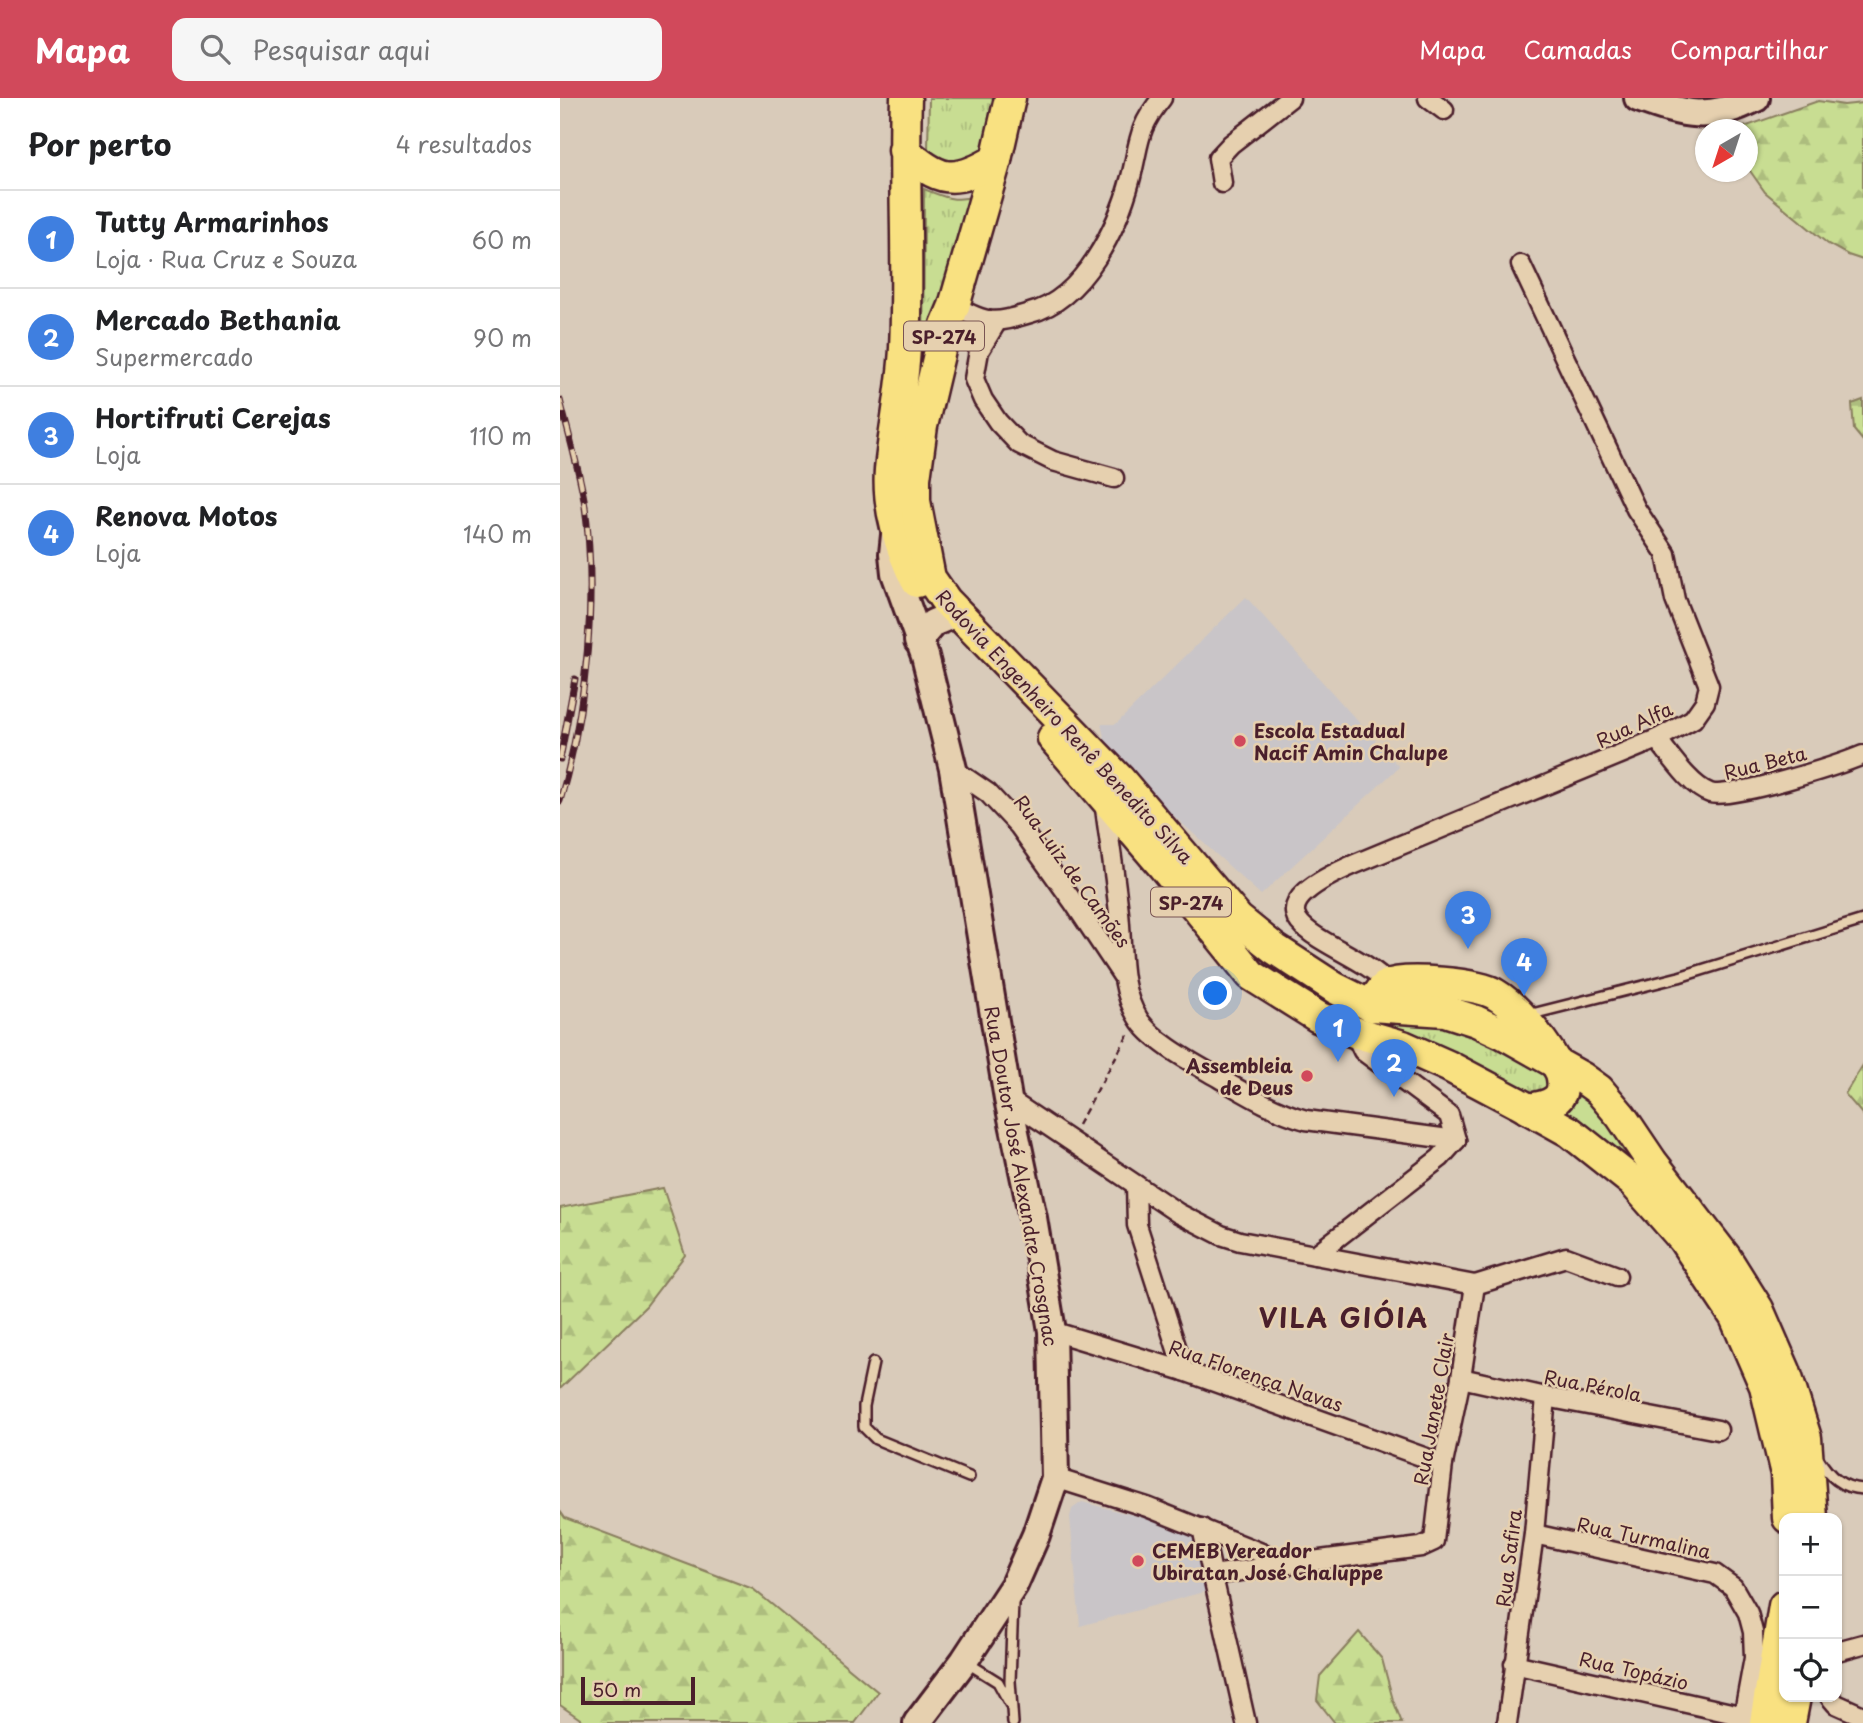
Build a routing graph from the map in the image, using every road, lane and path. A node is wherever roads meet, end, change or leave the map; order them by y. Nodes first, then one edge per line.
1 (906, 98) edge
2 (1010, 98) edge
3 (1162, 98) edge
4 (1290, 98) edge
5 (1428, 98) edge
6 (1638, 98) edge
7 (1756, 98) edge
8 (1444, 110) dead end
9 (904, 150) junction
10 (996, 160) junction
11 (1222, 183) dead end
12 (1521, 265) dead end
13 (954, 306) junction
14 (996, 323) junction
15 (1114, 478) dead end
16 (897, 530) junction
17 (945, 618) junction
18 (918, 641) junction
19 (1657, 739) junction
20 (1863, 755) edge
21 (953, 769) junction
22 (1104, 798) junction
23 (1863, 920) edge
24 (1275, 949) junction
25 (1122, 975) junction
26 (1251, 975) junction
27 (1460, 985) junction
28 (1380, 995) junction
29 (1413, 1009) junction
30 (1521, 1016) junction
31 (1138, 1018) junction
32 (1354, 1032) junction
33 (1558, 1065) junction
34 (1007, 1099) junction
35 (1528, 1109) junction
36 (1456, 1140) junction
37 (1069, 1141) junction
38 (1136, 1185) junction
39 (1315, 1255) junction
40 (1618, 1276) dead end
41 (1475, 1285) junction
42 (1052, 1331) junction
43 (873, 1363) dead end
44 (1184, 1370) junction
45 (1461, 1378) junction
46 (1546, 1397) junction
47 (1718, 1430) dead end
48 (1806, 1438) junction
49 (1443, 1464) junction
50 (969, 1477) dead end
51 (1055, 1478) junction
52 (1863, 1489) edge
53 (1788, 1513) edge
54 (1812, 1513) edge
55 (1202, 1528) junction
56 (1534, 1534) junction
57 (1289, 1564) junction
58 (1213, 1575) junction
59 (1014, 1584) junction
60 (1779, 1619) edge
61 (1863, 1644) edge
62 (1842, 1650) edge
63 (1765, 1657) junction
64 (964, 1661) junction
65 (1514, 1664) junction
66 (1794, 1702) edge
67 (1834, 1702) edge
68 (1011, 1705) junction
69 (1863, 1716) edge
70 (1750, 1721) edge
71 (917, 1723) edge
72 (1013, 1723) edge
73 (1246, 1723) edge
74 (1507, 1723) edge
75 (1790, 1723) edge

1 - 9 main road, Rodovia Engenheiro Renê Benedito Silva / SP-274
2 - 10 main road, Rodovia Engenheiro Renê Benedito Silva / SP-274
3 - 14 street
4 - 11 street
5 - 8 street
6 - 7 main road
9 - 10 main road
9 - 16 main road, Rodovia Engenheiro Renê Benedito Silva / SP-274
10 - 13 main road, Rodovia Engenheiro Renê Benedito Silva / SP-274
12 - 19 street, Rua Alfa
13 - 14 street
13 - 24 main road, Rodovia Engenheiro Renê Benedito Silva / SP-274
14 - 15 street
16 - 17 main road, Rodovia Engenheiro Renê Benedito Silva / SP-274
16 - 18 main road, Rua Doutor José Alexandre Crosgnac
17 - 18 main road
17 - 22 main road, Rodovia Engenheiro Renê Benedito Silva / SP-274
18 - 21 main road, Rua Doutor José Alexandre Crosgnac
19 - 20 street, Rua Beta
19 - 28 street, Rua Alfa
21 - 25 street, Rua Luiz de Camões
21 - 34 main road, Rua Doutor José Alexandre Crosgnac
22 - 25 street
22 - 26 main road, Rodovia Engenheiro Renê Benedito Silva / SP-274
23 - 30 lane
24 - 26 main road
24 - 28 main road, Rodovia Engenheiro Renê Benedito Silva / SP-274
25 - 31 street
26 - 32 main road, Rodovia Engenheiro Renê Benedito Silva / SP-274
27 - 28 main road
27 - 29 main road
27 - 30 main road
28 - 29 main road, Rodovia Engenheiro Renê Benedito Silva / SP-274
29 - 33 main road, Rodovia Engenheiro Renê Benedito Silva / SP-274
30 - 33 main road
31 - 36 street
31 - 37 path
32 - 35 main road, Rodovia Engenheiro Renê Benedito Silva / SP-274
32 - 36 street
33 - 35 main road
33 - 48 main road, Rodovia Engenheiro Renê Benedito Silva / SP-274
34 - 37 street
34 - 42 main road, Rua Doutor José Alexandre Crosgnac
35 - 53 main road, Rodovia Engenheiro Renê Benedito Silva / SP-274
36 - 39 street
37 - 38 street
38 - 39 street
38 - 44 street
39 - 41 street
40 - 41 street
41 - 45 street, Rua Janete Clair
42 - 44 street, Rua Florença Navas
42 - 51 main road, Rua Doutor José Alexandre Crosgnac
43 - 50 lane
44 - 49 street, Rua Florença Navas
45 - 46 street, Rua Pérola
45 - 49 street, Rua Janete Clair
46 - 47 street, Rua Pérola
46 - 56 street, Rua Safira
48 - 52 lane
48 - 54 main road, Rodovia Engenheiro Renê Benedito Silva / SP-274
49 - 57 street, Rua Janete Clair
51 - 55 street
51 - 59 main road, Rua Doutor José Alexandre Crosgnac
55 - 57 street
55 - 58 street
56 - 63 street, Rua Turmalina
56 - 65 street, Rua Safira
57 - 58 street
58 - 73 street
59 - 64 main road, Rua Doutor José Alexandre Crosgnac
59 - 68 lane
60 - 63 main road
61 - 62 street
63 - 70 main road
64 - 68 lane
64 - 71 main road, Rua Doutor José Alexandre Crosgnac
65 - 70 street, Rua Topázio
65 - 74 street, Rua Safira
66 - 75 main road
67 - 69 street
68 - 72 lane

